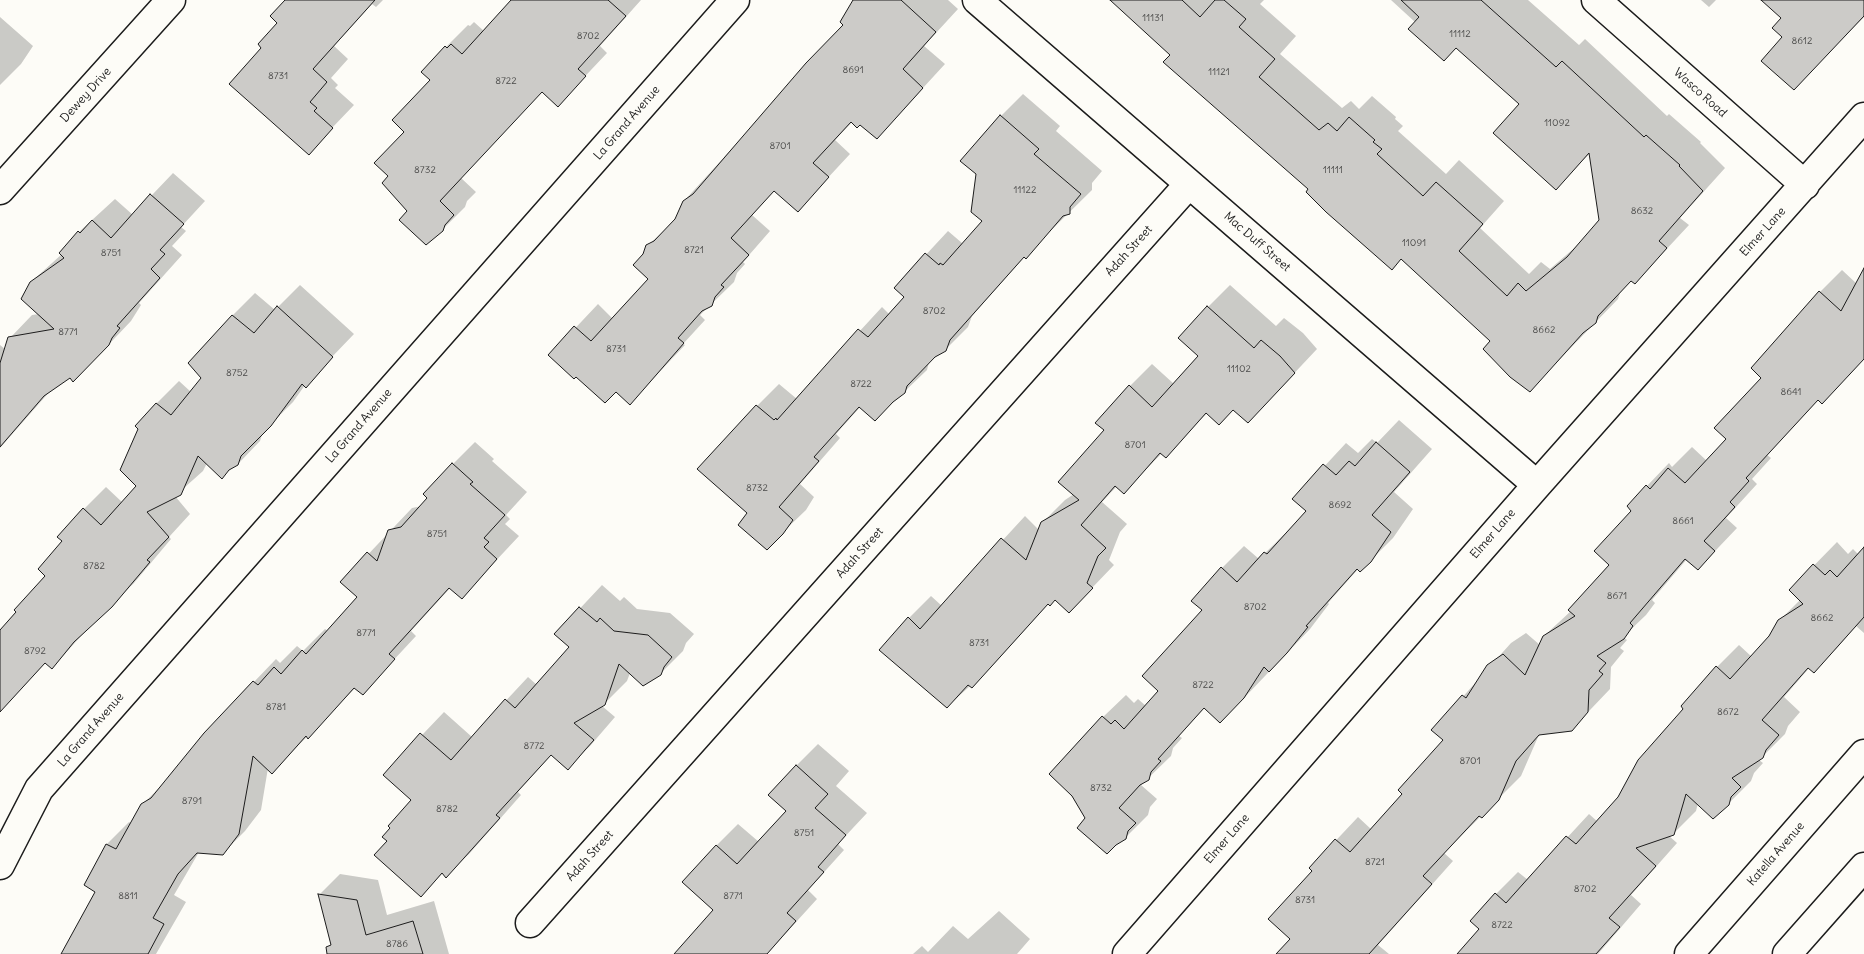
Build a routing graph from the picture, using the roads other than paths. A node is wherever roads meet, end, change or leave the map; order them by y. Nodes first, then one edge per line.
1 (172, 0) edge
2 (735, 0) edge
3 (977, 0) edge
4 (1596, 0) edge
5 (1864, 117) edge
6 (1189, 184) junction
7 (1804, 185) junction
8 (0, 190) edge
9 (1536, 485) junction
10 (1864, 754) edge
11 (0, 864) edge
12 (1864, 867) edge
13 (530, 923) dead end
14 (1127, 954) edge
15 (1689, 954) edge
16 (1787, 954) edge

1 - 8 street, Dewey Drive
2 - 11 street, La Grand Avenue
3 - 6 street, Mac Duff Street
4 - 7 street, Wasco Road
5 - 7 street, Elmer Lane
6 - 9 street, Mac Duff Street
6 - 13 street, Adah Street
7 - 9 street, Elmer Lane
9 - 14 street, Elmer Lane
10 - 15 street, Katella Avenue
12 - 16 street

